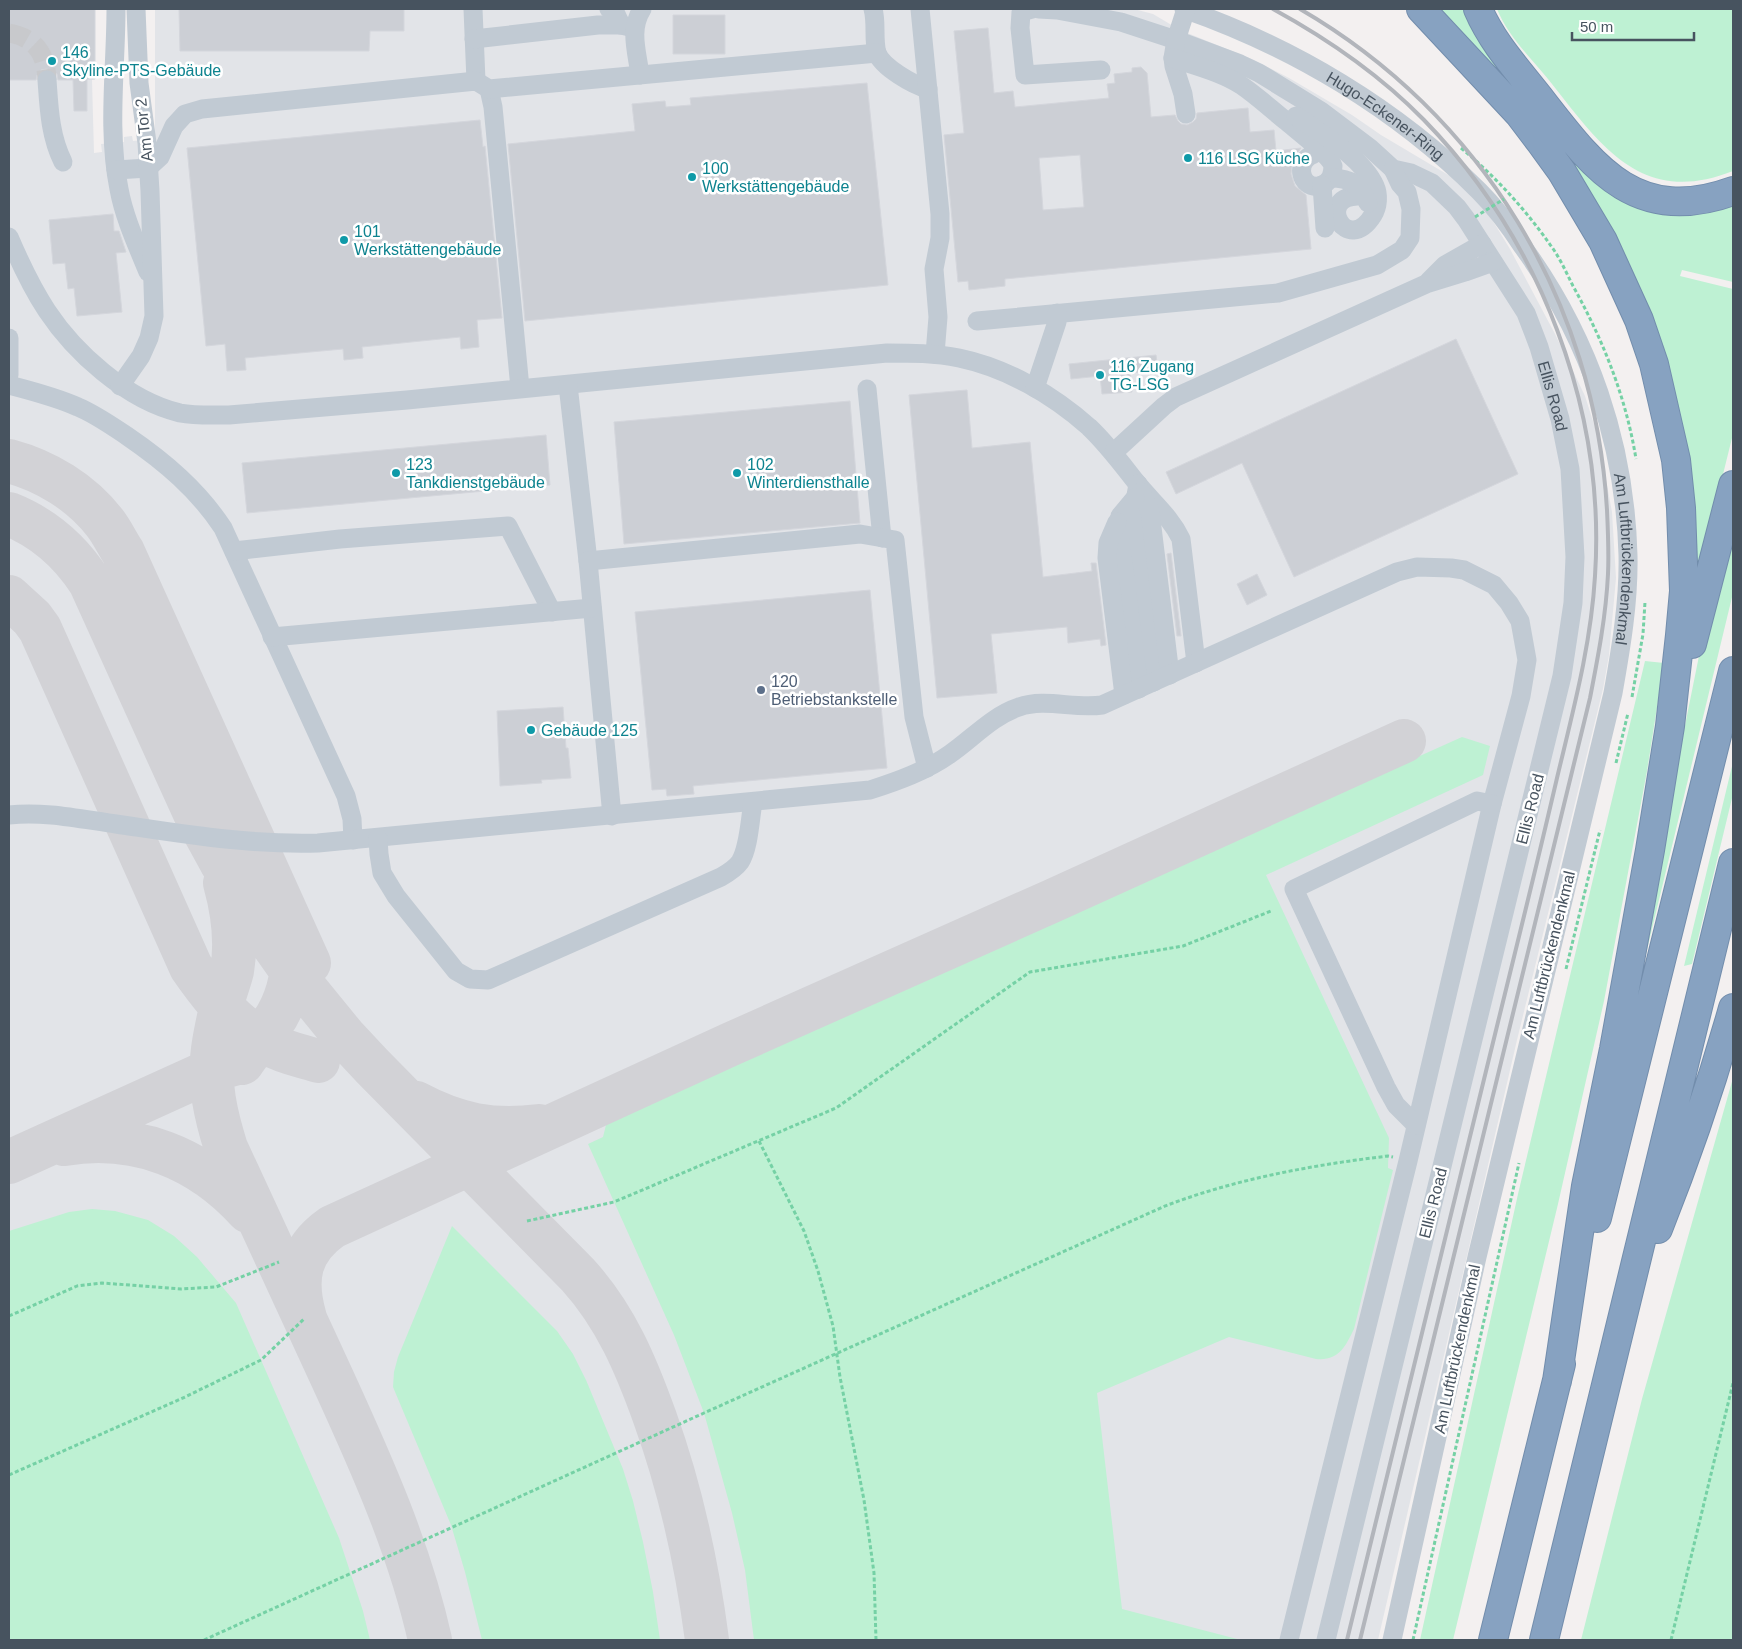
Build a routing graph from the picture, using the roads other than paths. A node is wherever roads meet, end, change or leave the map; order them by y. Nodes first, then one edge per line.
1 (116, 9) edge
2 (136, 9) edge
3 (473, 9) edge
4 (609, 9) edge
5 (642, 9) edge
6 (873, 9) edge
7 (920, 9) edge
8 (1185, 9) edge
9 (1421, 9) edge
10 (1478, 9) edge
11 (1026, 10) edge
12 (627, 27) junction
13 (474, 39) junction
14 (1175, 49) junction
15 (877, 53) junction
16 (1101, 70) dead end
17 (640, 75) junction
18 (47, 80) tunnel mouth
19 (483, 85) junction
20 (1276, 85) junction
21 (928, 89) junction
22 (113, 108) junction
23 (142, 108) junction
24 (1186, 114) dead end
25 (1314, 154) dead end
26 (62, 162) dead end
27 (148, 168) junction
28 (1393, 169) junction
29 (116, 170) junction
30 (1326, 181) junction
31 (1733, 191) edge
32 (1358, 196) dead end
33 (1368, 222) junction
34 (1325, 228) dead end
35 (9, 237) edge
36 (1482, 244) junction
37 (1493, 262) junction
38 (1544, 276) joint
39 (152, 283) junction
40 (1426, 284) junction
41 (1057, 313) junction
42 (977, 321) dead end
43 (9, 338) edge
44 (935, 354) junction
45 (9, 375) edge
46 (568, 384) junction
47 (9, 385) edge
48 (120, 386) junction
49 (520, 388) junction
50 (1035, 388) junction
51 (867, 389) dead end
52 (1114, 452) junction
53 (1733, 485) edge
54 (1136, 491) junction
55 (882, 538) junction
56 (234, 551) junction
57 (588, 561) junction
58 (592, 608) junction
59 (552, 612) junction
60 (272, 637) junction
61 (1196, 663) junction
62 (1733, 671) edge
63 (1147, 685) junction
64 (1670, 726) junction
65 (927, 768) junction
66 (753, 802) junction
67 (1492, 804) junction
68 (9, 815) edge
69 (612, 816) junction
70 (378, 838) junction
71 (353, 840) junction
72 (1733, 863) edge
73 (1733, 1008) edge
74 (1416, 1125) junction
75 (1622, 1318) junction
76 (1557, 1381) junction
77 (1289, 1640) edge
78 (1326, 1640) edge
79 (1392, 1640) edge
80 (1493, 1640) edge
81 (1544, 1640) edge

1 - 22 street, Am Tor 2
2 - 23 street, Am Tor 2
3 - 13 street
4 - 12 street
5 - 12 street
6 - 15 street
7 - 21 street
8 - 14 street
8 - 38 street, Hugo-Eckener-Ring
9 - 64 highway
10 - 31 highway
11 - 14 street
11 - 16 street
12 - 13 street
12 - 17 street
13 - 19 street
14 - 20 street, Ellis Road
14 - 24 street
14 - 30 street
15 - 17 street
15 - 21 street
17 - 19 street
18 - 26 street
19 - 27 street
19 - 49 street
20 - 28 street, Ellis Road
20 - 33 street
21 - 44 street
22 - 23 street
22 - 29 street, Am Tor 2
23 - 27 street, Am Tor 2
25 - 30 street
27 - 29 street
27 - 39 street, Am Tor 2
28 - 36 street, Ellis Road
28 - 41 street
29 - 39 street, Am Tor 2
30 - 33 street
30 - 34 street
32 - 33 street
35 - 48 street
36 - 37 street, Ellis Road
36 - 40 street
37 - 40 street
37 - 78 street, Ellis Road
38 - 79 street, Am Luftbrückendenkmal
39 - 48 street, Am Tor 2
40 - 52 street
41 - 42 street
41 - 50 street
43 - 45 street
44 - 46 street
44 - 50 street
46 - 49 street
46 - 57 street
47 - 56 street
48 - 49 street
50 - 52 street
51 - 55 street
52 - 54 street
53 - 64 highway
54 - 61 street
54 - 63 street
54 - 63 street
55 - 57 street
55 - 65 street
56 - 59 street
56 - 60 street
57 - 58 street
58 - 59 street
58 - 69 street
59 - 60 street
60 - 71 street
61 - 63 street
61 - 67 street
62 - 76 highway
63 - 65 street
64 - 76 highway
65 - 66 street
66 - 69 street
66 - 70 street
67 - 74 street
67 - 74 street
68 - 71 street
69 - 70 street
70 - 71 street
72 - 75 highway
73 - 75 highway
74 - 77 street
75 - 81 highway
76 - 80 highway

